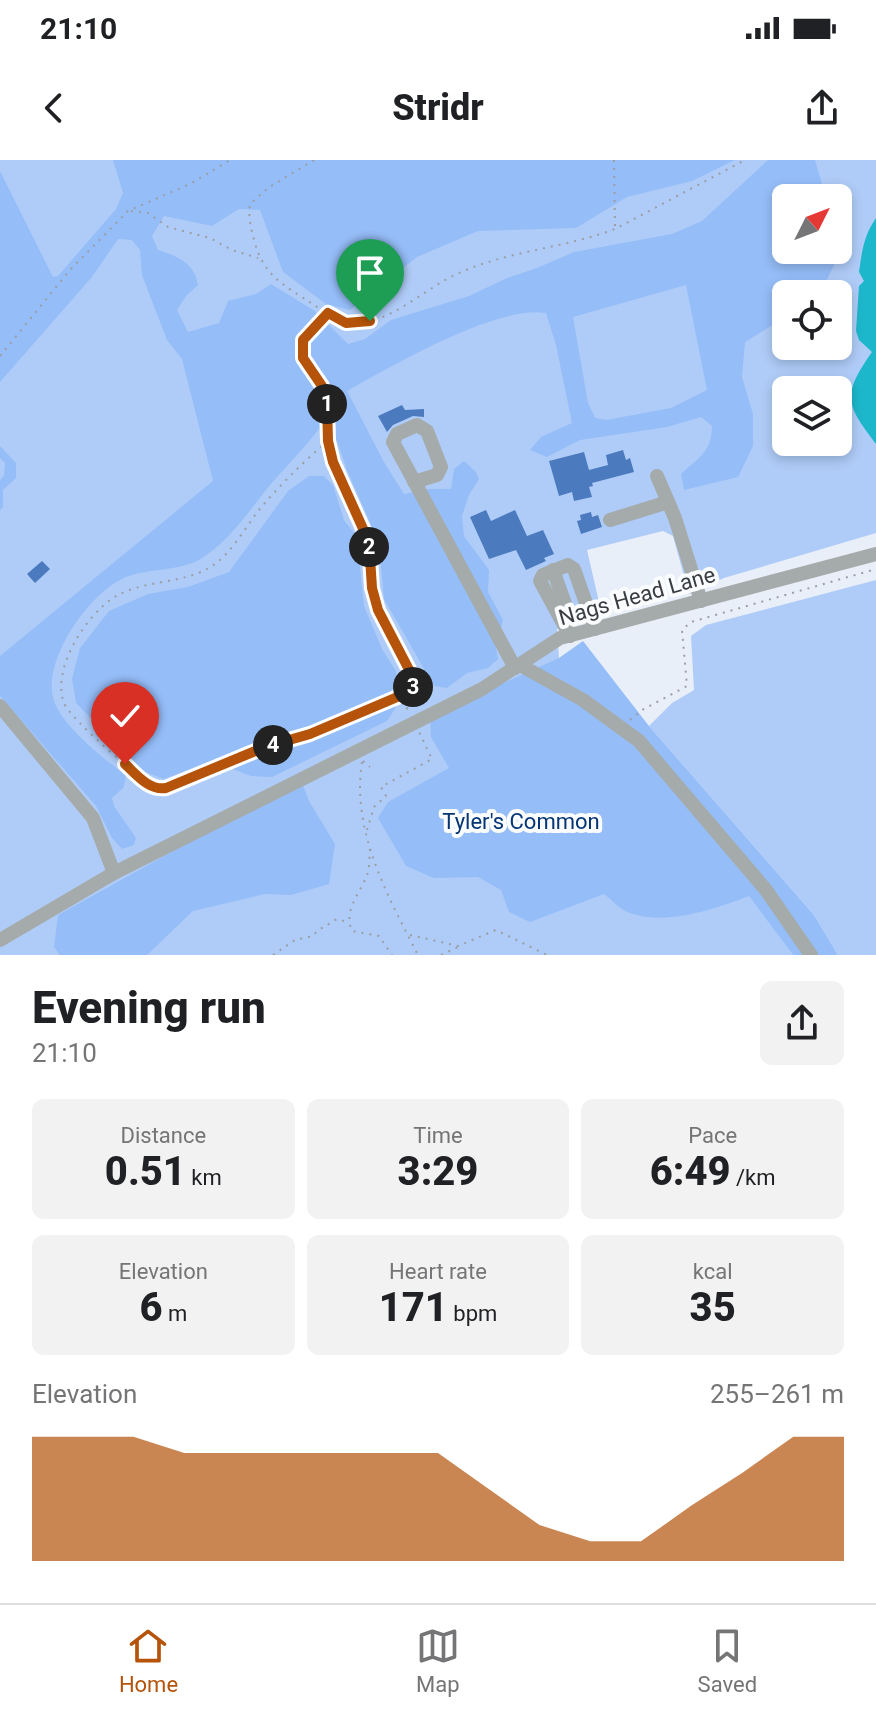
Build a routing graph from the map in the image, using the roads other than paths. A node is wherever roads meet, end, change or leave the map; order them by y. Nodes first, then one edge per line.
1 (657, 476) dead end
2 (414, 482) dead end
3 (668, 502) junction
4 (610, 520) dead end
5 (876, 554) edge
6 (701, 601) junction
7 (595, 629) junction
8 (570, 636) junction
9 (517, 667) junction
10 (0, 706) edge
11 (114, 873) junction
12 (0, 940) edge
13 (811, 955) edge

1 - 3 street
2 - 9 street
3 - 4 street
3 - 6 street
5 - 6 street, Nags Head Lane
6 - 7 street, Nags Head Lane
7 - 8 street, Nags Head Lane
7 - 8 street
8 - 9 street, Nags Head Lane
9 - 11 street, Nags Head Lane
9 - 13 street
10 - 11 street
11 - 12 street, Nags Head Lane

